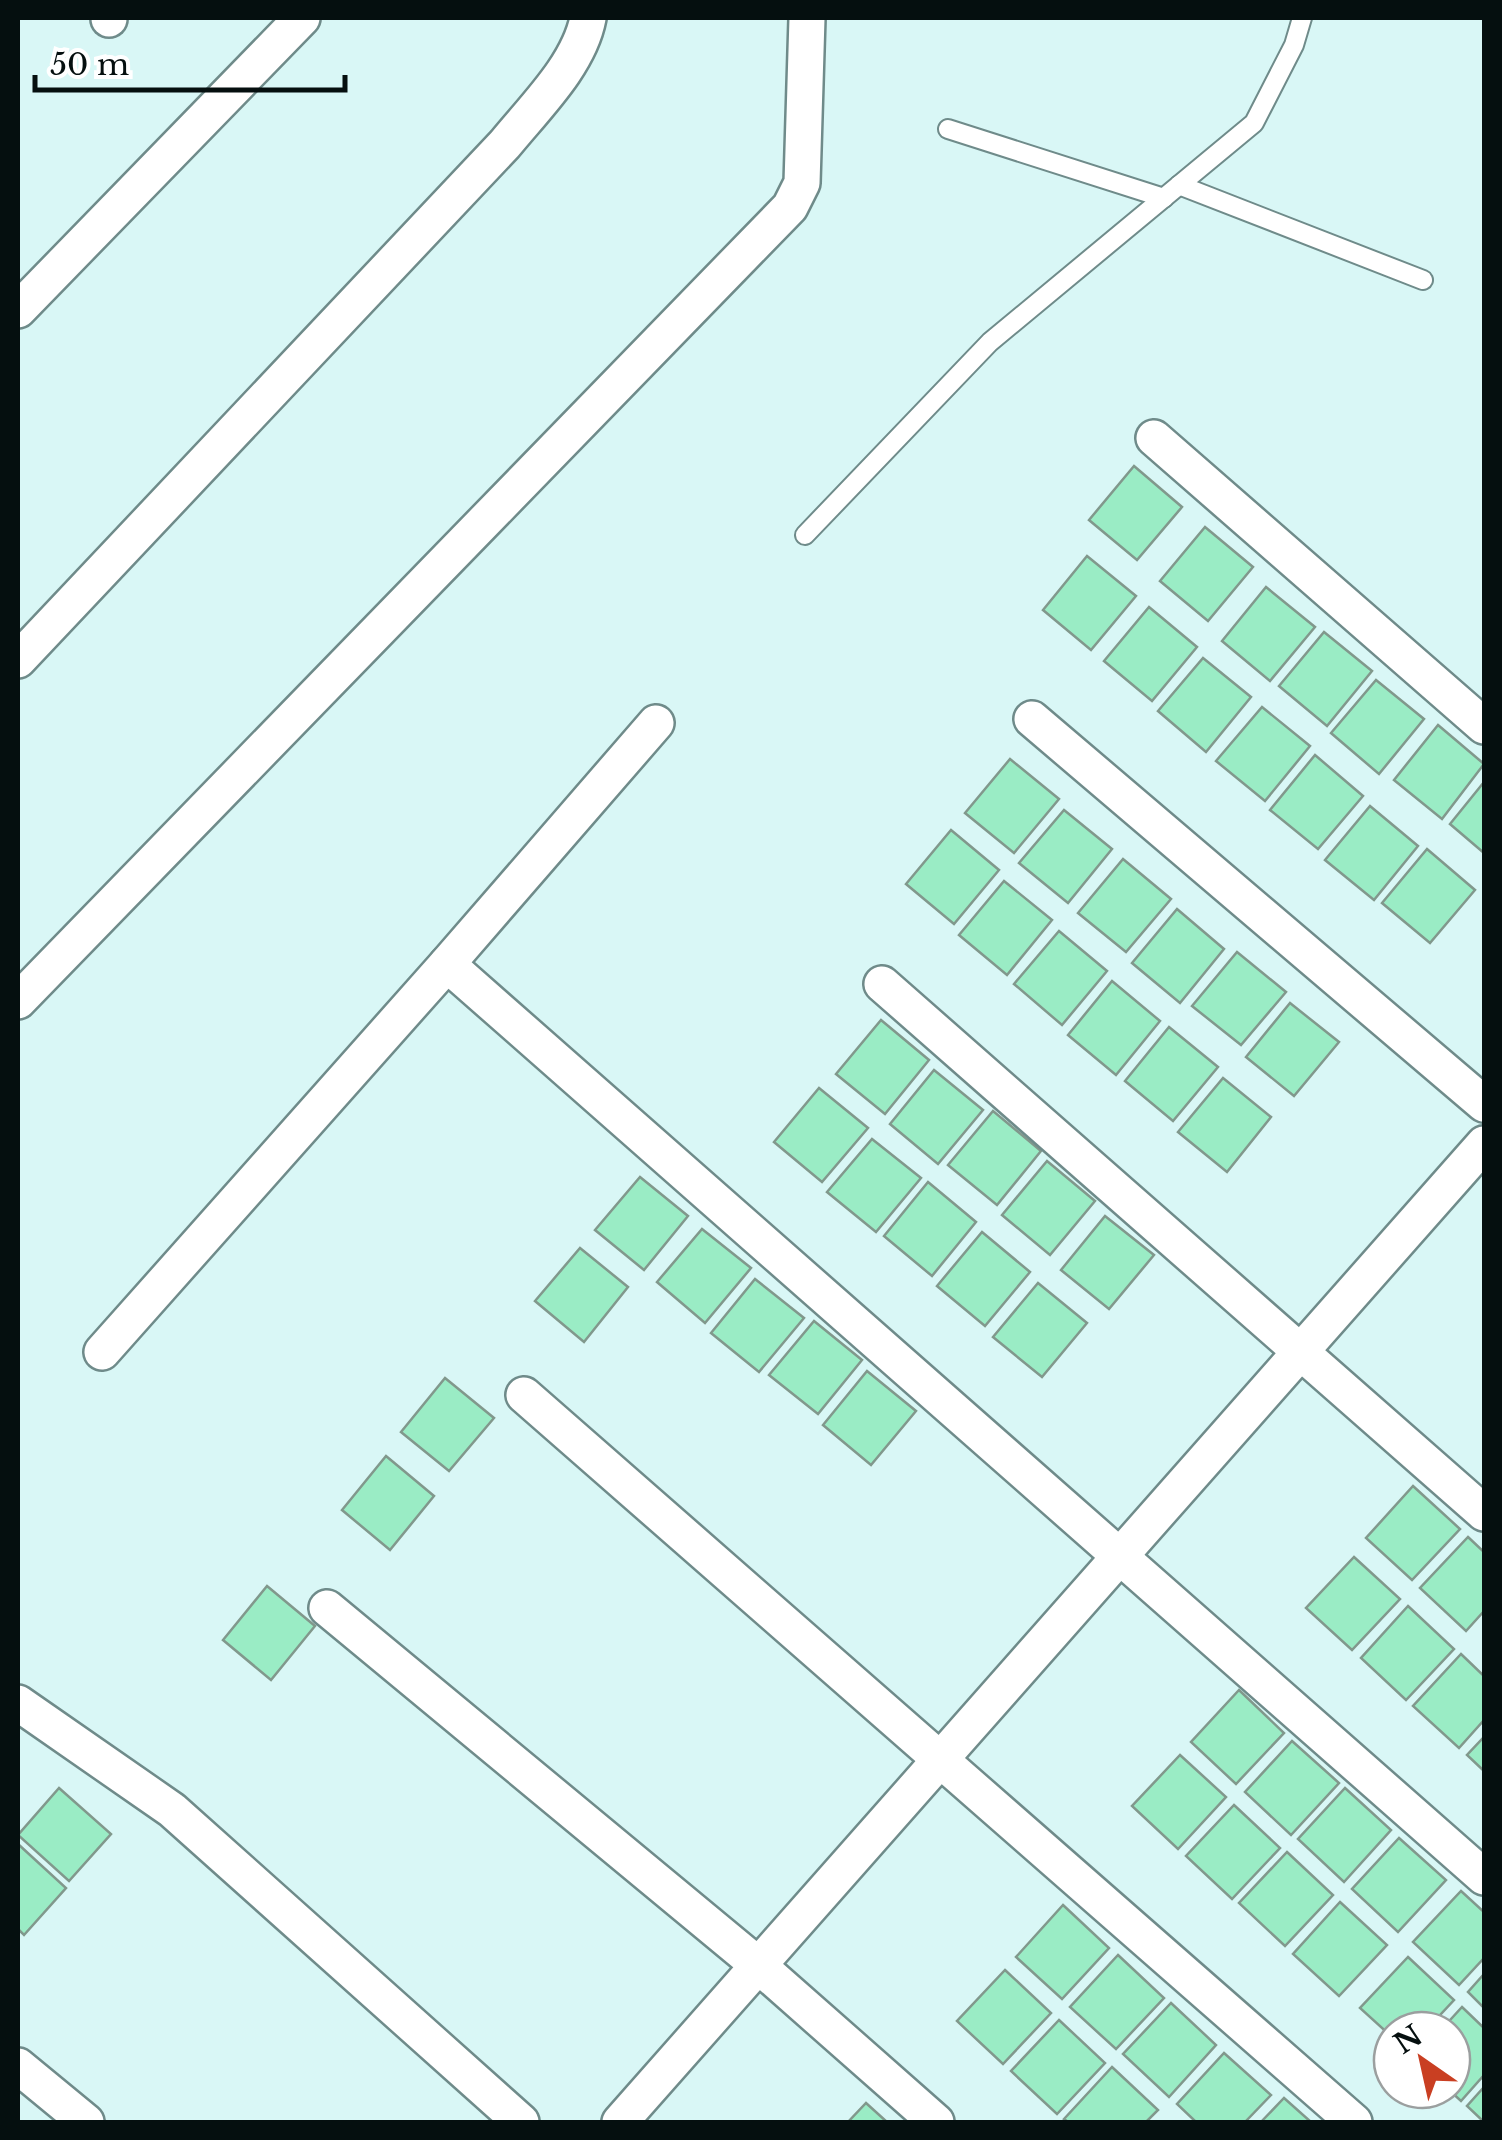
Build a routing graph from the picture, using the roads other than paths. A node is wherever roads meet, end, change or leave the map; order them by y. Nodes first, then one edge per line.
1 (302, 18) edge
2 (588, 18) edge
3 (808, 18) edge
4 (1302, 18) edge
5 (948, 130) dead end
6 (1178, 186) junction
7 (1164, 198) junction
8 (1422, 280) dead end
9 (18, 310) edge
10 (1154, 438) dead end
11 (805, 535) dead end
12 (18, 660) edge
13 (1032, 719) dead end
14 (656, 723) dead end
15 (1484, 726) edge
16 (448, 964) junction
17 (882, 984) dead end
18 (18, 1002) edge
19 (1484, 1104) edge
20 (1484, 1144) edge
21 (102, 1352) dead end
22 (1300, 1352) junction
23 (524, 1395) dead end
24 (1484, 1514) edge
25 (1120, 1557) junction
26 (327, 1608) dead end
27 (19, 1708) edge
28 (940, 1760) junction
29 (1484, 1877) edge
30 (758, 1964) junction
31 (18, 2066) edge
32 (86, 2122) edge
33 (521, 2122) edge
34 (620, 2122) edge
35 (936, 2122) edge
36 (1354, 2122) edge

1 - 9 street
2 - 12 street
3 - 18 street
4 - 6 lane
5 - 7 lane
6 - 7 lane
6 - 8 lane
7 - 11 lane
10 - 15 street
13 - 19 street
14 - 16 street
16 - 21 street
16 - 25 street
17 - 22 street
20 - 22 street
22 - 24 street
22 - 25 street
23 - 28 street
25 - 28 street
25 - 29 street
26 - 30 street
27 - 33 street
28 - 30 street
28 - 36 street
30 - 34 street
30 - 35 street
31 - 32 street

